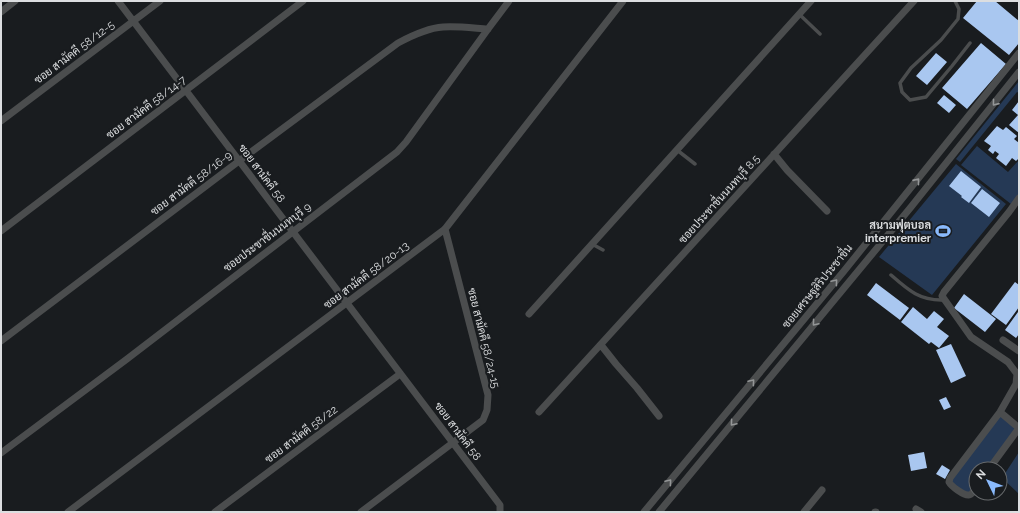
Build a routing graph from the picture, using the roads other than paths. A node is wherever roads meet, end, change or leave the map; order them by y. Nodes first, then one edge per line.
1 (15, 1) edge
2 (118, 1) edge
3 (160, 1) edge
4 (303, 1) edge
5 (509, 1) edge
6 (623, 1) edge
7 (811, 1) edge
8 (914, 1) edge
9 (955, 1) edge
10 (1, 12) edge
11 (799, 14) junction
12 (133, 21) junction
13 (488, 29) junction
14 (820, 34) dead end
15 (970, 43) dead end
16 (1019, 53) edge
17 (1019, 72) edge
18 (186, 90) junction
19 (1, 121) edge
20 (677, 150) junction
21 (774, 154) junction
22 (239, 161) junction
23 (695, 164) dead end
24 (1019, 198) edge
25 (827, 211) dead end
26 (445, 230) junction
27 (1, 231) edge
28 (293, 231) junction
29 (592, 244) junction
30 (603, 250) dead end
31 (891, 275) dead end
32 (944, 300) junction
33 (347, 303) junction
34 (529, 314) dead end
35 (1003, 340) dead end
36 (1, 341) edge
37 (601, 345) junction
38 (1019, 351) edge
39 (400, 374) junction
40 (539, 412) dead end
41 (1000, 412) junction
42 (658, 416) dead end
43 (1019, 428) edge
44 (453, 442) junction
45 (1, 453) edge
46 (995, 461) edge
47 (822, 490) dead end
48 (968, 495) edge
49 (68, 512) edge
50 (215, 512) edge
51 (361, 512) edge
52 (500, 512) edge
53 (644, 512) edge
54 (659, 512) edge
55 (804, 512) edge

1 - 10 street
2 - 12 street, ซอย สามัคคี 58
3 - 12 street, ซอย สามัคคี 58/12-5
4 - 18 street, ซอย สามัคคี 58/14-7
5 - 13 street, ซอยประชาชื่นนนทบุรี 9
6 - 26 street, ซอย สามัคคี 58/20-13
7 - 11 street
8 - 21 street, ซอยประชาชื่นนนทบุรี 8.5
9 - 15 lane
11 - 14 lane
11 - 20 street
12 - 18 street, ซอย สามัคคี 58
12 - 19 street, ซอย สามัคคี 58/12-5
13 - 22 street, ซอย สามัคคี 58/16-9
13 - 28 street, ซอยประชาชื่นนนทบุรี 9
53 -> 16 street, ซอยเศรษฐสิริประชาชื่น
17 -> 54 street, ซอยเศรษฐสิริประชาชื่น
18 - 22 street, ซอย สามัคคี 58
18 - 27 street, ซอย สามัคคี 58/14-7
20 - 23 lane
20 - 29 street
21 - 25 street
21 - 37 street, ซอยประชาชื่นนนทบุรี 8.5
22 - 28 street, ซอย สามัคคี 58
22 - 36 street, ซอย สามัคคี 58/16-9
24 - 32 street
26 - 33 street, ซอย สามัคคี 58/20-13
26 - 44 street, ซอย สามัคคี 58/24-15
28 - 33 street, ซอย สามัคคี 58
28 - 45 street, ซอยประชาชื่นนนทบุรี 9
29 - 30 lane
29 - 34 street
31 - 32 lane
32 - 41 street
33 - 39 street, ซอย สามัคคี 58
33 - 49 street, ซอย สามัคคี 58/20-13
35 - 38 street
37 - 40 street, ซอยประชาชื่นนนทบุรี 8.5
37 - 42 street
39 - 44 street, ซอย สามัคคี 58
39 - 50 street, ซอย สามัคคี 58/22
41 - 43 street
41 - 48 street
43 - 46 street
44 - 51 street, ซอย สามัคคี 58/24-15
44 - 52 street, ซอย สามัคคี 58
47 - 55 street

